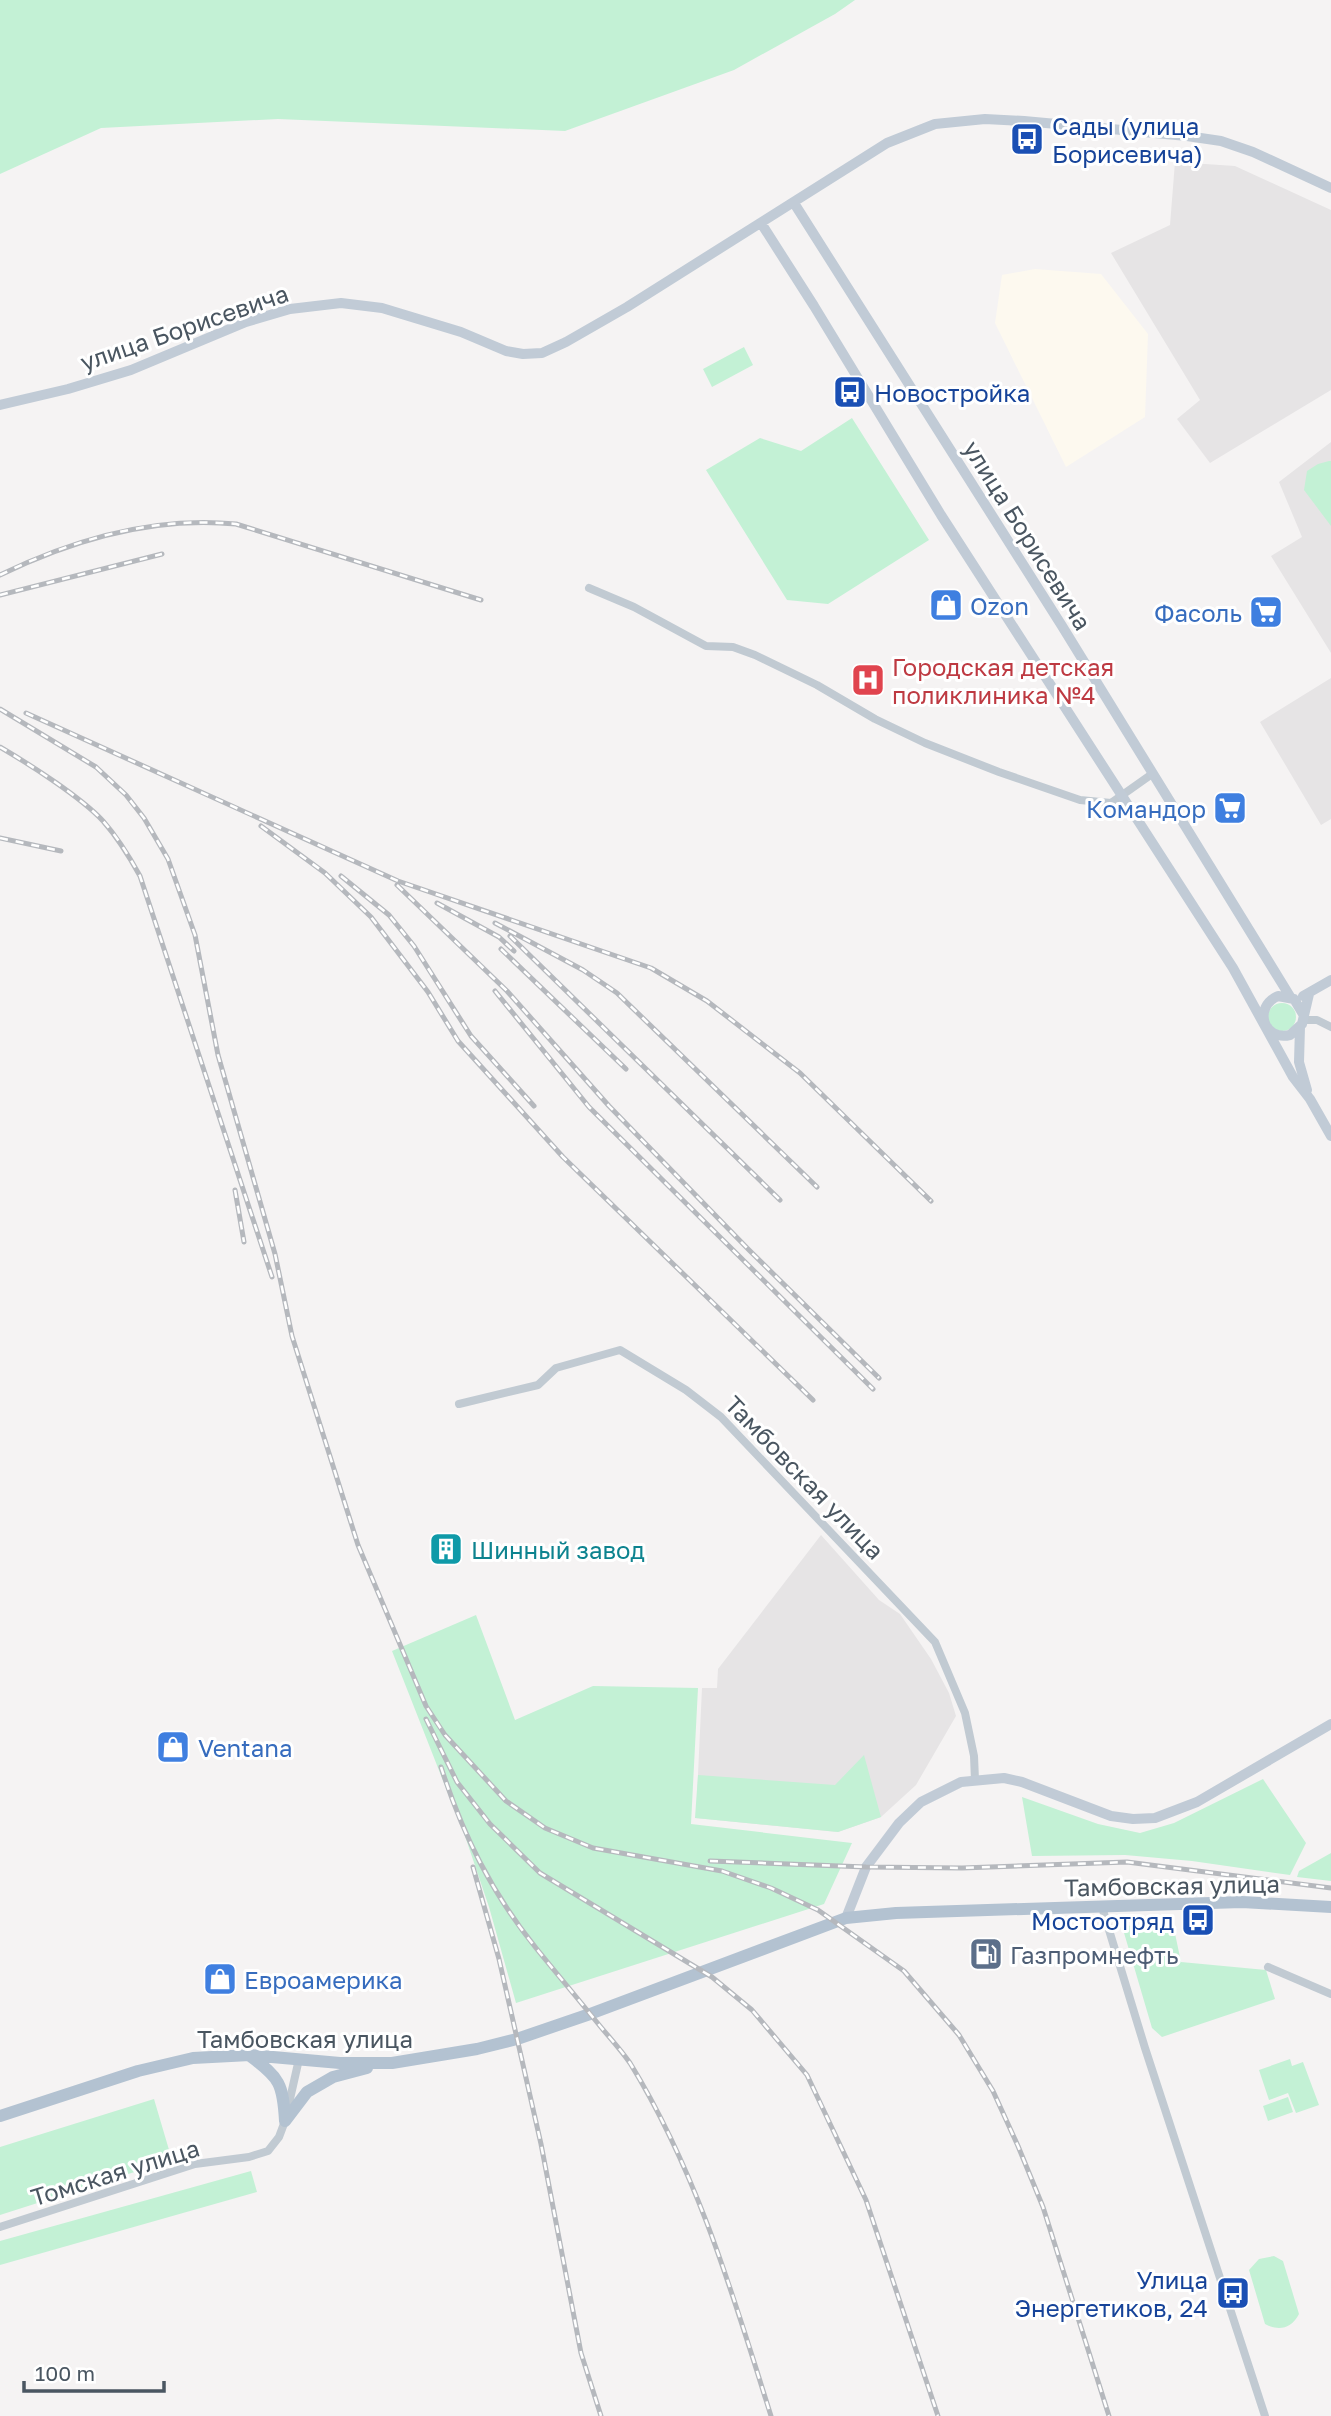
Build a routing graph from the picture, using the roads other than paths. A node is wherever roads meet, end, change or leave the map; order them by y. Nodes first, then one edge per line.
1 (1331, 188) edge
2 (794, 203) junction
3 (761, 223) junction
4 (0, 405) edge
5 (589, 588) dead end
6 (1152, 774) junction
7 (1122, 795) junction
8 (1331, 980) edge
9 (1309, 994) junction
10 (1293, 999) junction
11 (1302, 1020) junction
12 (1264, 1024) junction
13 (1331, 1027) edge
14 (1310, 1098) junction
15 (1331, 1136) edge
16 (459, 1404) dead end
17 (1331, 1724) edge
18 (975, 1780) junction
19 (1102, 1906) junction
20 (1331, 1907) edge
21 (846, 1918) junction
22 (1268, 1967) dead end
23 (1331, 1994) edge
24 (250, 2056) junction
25 (299, 2059) junction
26 (392, 2063) junction
27 (0, 2116) edge
28 (285, 2121) junction
29 (0, 2227) edge
30 (1265, 2416) edge

1 - 2 street, улица Борисевича
2 - 3 street, улица Борисевича
2 - 6 street, улица Борисевича
3 - 4 street, улица Борисевича
3 - 7 street
5 - 7 street
6 - 7 street
6 - 10 street, улица Борисевича
7 - 12 street
8 - 9 street
9 - 10 street
9 - 11 street
10 - 11 street
10 - 12 street
11 - 12 street
11 - 13 street
11 - 14 street
12 - 14 street
14 - 15 street
16 - 18 street, Тамбовская улица
17 - 18 street
18 - 21 street
19 - 20 main road, Тамбовская улица
19 - 21 main road, Тамбовская улица
19 - 30 street
21 - 26 main road, Тамбовская улица
22 - 23 street
24 - 25 main road, Тамбовская улица
24 - 27 main road, Тамбовская улица
24 - 28 main road
25 - 26 main road, Тамбовская улица
25 - 28 street, Томская улица
26 - 28 main road
28 - 29 street, Томская улица

